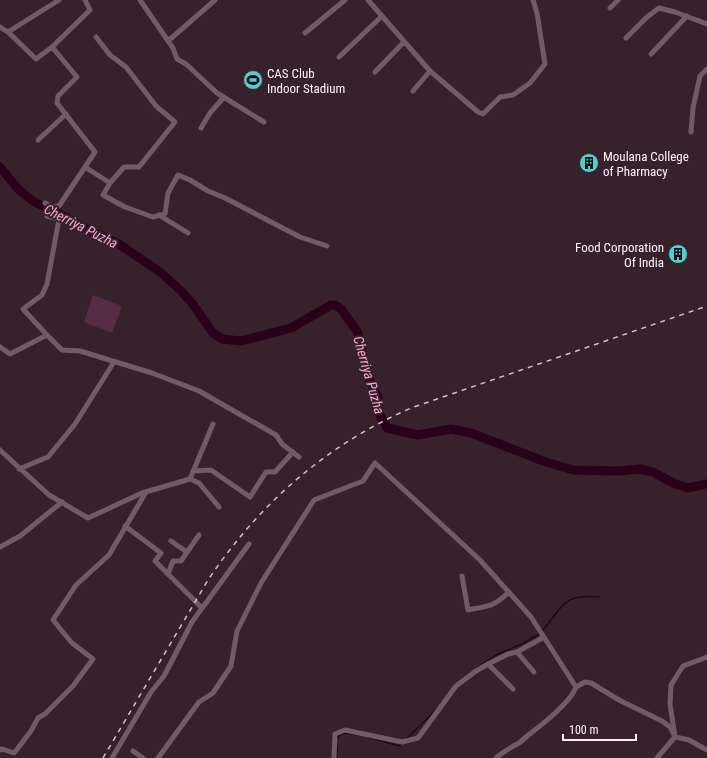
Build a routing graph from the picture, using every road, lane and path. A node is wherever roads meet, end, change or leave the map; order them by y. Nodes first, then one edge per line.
1 (59, 0) edge
2 (85, 0) edge
3 (140, 0) edge
4 (215, 0) edge
5 (345, 0) edge
6 (368, 0) edge
7 (533, 0) edge
8 (618, 0) edge
9 (610, 8) dead end
10 (382, 16) junction
11 (687, 16) junction
12 (707, 24) edge
13 (0, 27) edge
14 (8, 32) junction
15 (305, 33) dead end
16 (96, 37) dead end
17 (626, 38) dead end
18 (168, 42) junction
19 (404, 42) junction
20 (52, 47) junction
21 (651, 54) dead end
22 (339, 57) dead end
23 (707, 69) edge
24 (430, 71) junction
25 (375, 72) dead end
26 (413, 91) dead end
27 (224, 97) junction
28 (66, 114) junction
29 (264, 122) dead end
30 (201, 128) dead end
31 (691, 132) dead end
32 (38, 140) dead end
33 (85, 167) junction
34 (110, 183) junction
35 (45, 203) dead end
36 (52, 207) junction
37 (159, 215) junction
38 (188, 233) dead end
39 (327, 246) dead end
40 (47, 335) junction
41 (0, 347) edge
42 (114, 362) junction
43 (213, 424) dead end
44 (0, 451) edge
45 (293, 452) junction
46 (299, 457) dead end
47 (19, 468) junction
48 (193, 471) junction
49 (190, 479) junction
50 (146, 492) junction
51 (62, 502) junction
52 (219, 507) dead end
53 (125, 526) junction
54 (199, 535) dead end
55 (171, 541) dead end
56 (249, 544) dead end
57 (0, 546) edge
58 (187, 552) junction
59 (168, 574) junction
60 (462, 576) dead end
61 (509, 592) junction
62 (202, 608) junction
63 (544, 637) junction
64 (517, 652) junction
65 (707, 657) edge
66 (488, 664) junction
67 (534, 672) dead end
68 (576, 687) junction
69 (513, 689) dead end
70 (675, 736) junction
71 (0, 750) edge
72 (707, 750) edge
73 (133, 751) dead end
74 (112, 758) edge
75 (143, 758) edge
76 (158, 758) edge
77 (334, 758) edge
78 (496, 758) edge
79 (657, 758) edge

1 - 14 street
2 - 20 street
3 - 18 street
4 - 18 street
5 - 15 street
6 - 10 street
7 - 24 street
8 - 9 street
10 - 19 street
10 - 22 street
11 - 12 street
11 - 17 street
11 - 21 street
13 - 14 street
14 - 20 street
16 - 34 street
18 - 27 street
19 - 24 street
19 - 25 street
20 - 28 street
23 - 31 street
24 - 26 street
27 - 29 street
27 - 30 street
28 - 32 street
28 - 33 street
33 - 34 street
33 - 36 street
34 - 37 street
35 - 36 street
36 - 40 street
37 - 38 street
37 - 39 street
40 - 41 street
40 - 42 street
42 - 45 street
42 - 47 street
43 - 48 street
44 - 47 street
45 - 46 street
45 - 48 street
47 - 51 street
48 - 49 street
49 - 50 street
49 - 52 street
50 - 51 street
50 - 53 street
51 - 57 street
53 - 59 street
53 - 71 street
54 - 58 street
55 - 58 street
56 - 62 street
58 - 59 street
59 - 62 street
60 - 61 street
61 - 63 street
61 - 76 street
62 - 74 street
63 - 64 street
63 - 68 street
64 - 66 street
64 - 67 street
65 - 70 street
66 - 69 street
66 - 77 street
68 - 70 street
68 - 78 street
70 - 72 street
70 - 79 street
73 - 75 street

